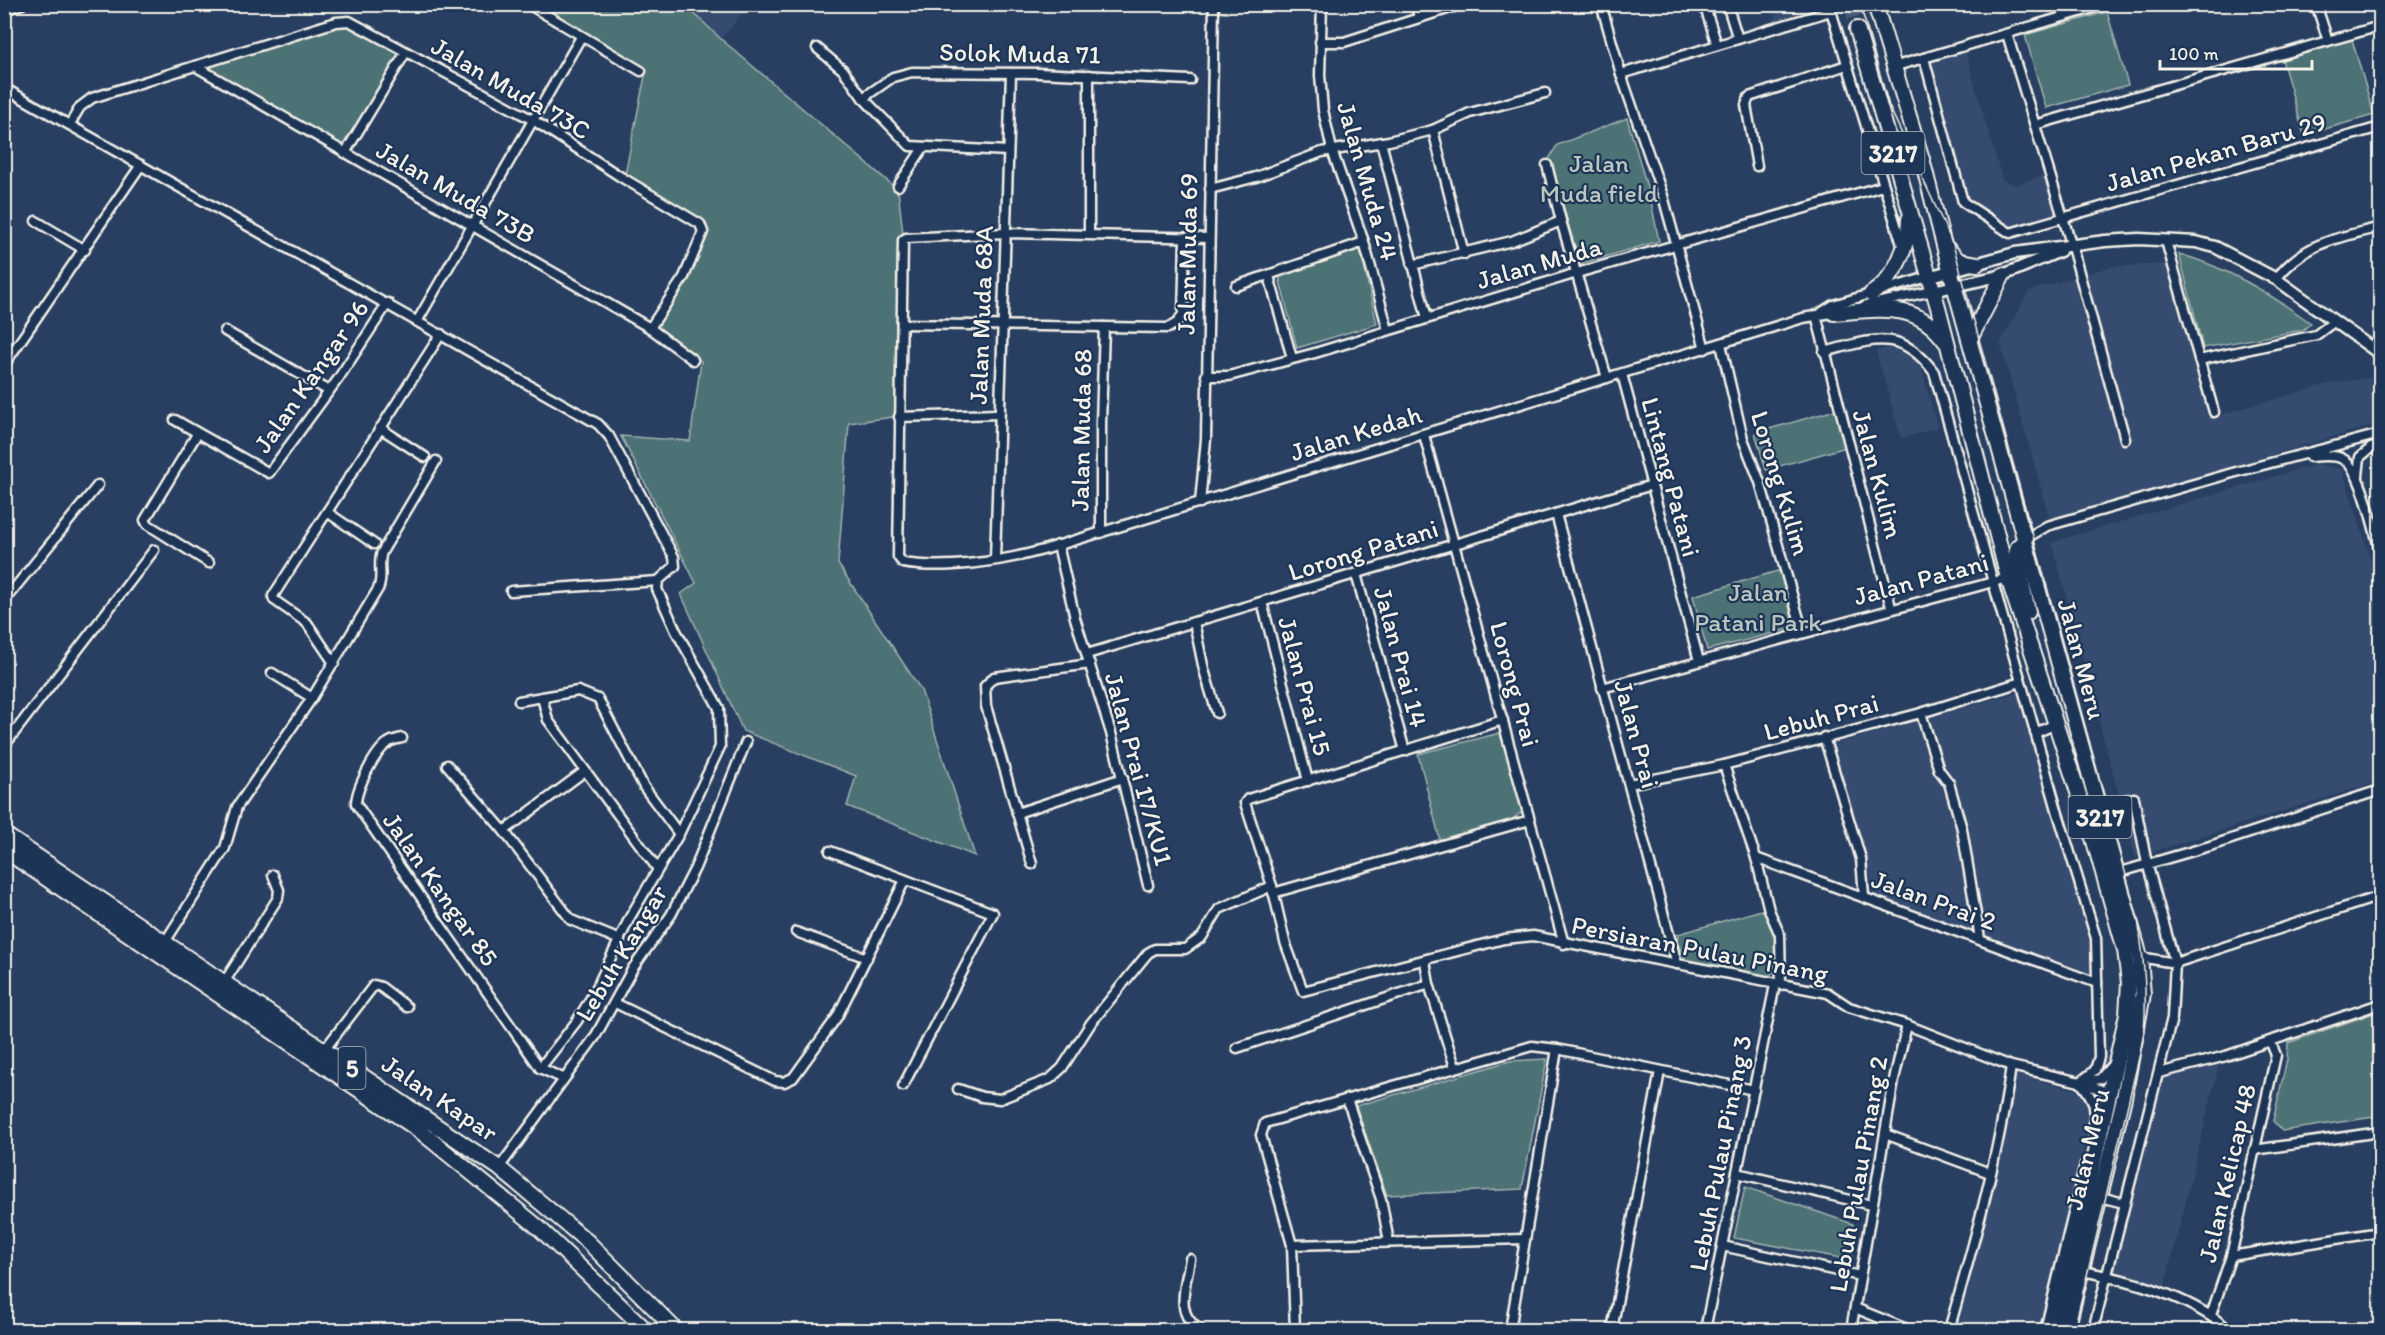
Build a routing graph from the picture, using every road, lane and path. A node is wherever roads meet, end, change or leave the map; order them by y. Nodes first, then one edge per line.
1 (22, 4) edge
2 (528, 4) edge
3 (1214, 4) edge
4 (1322, 4) edge
5 (1416, 4) edge
6 (1463, 4) edge
7 (1600, 4) edge
8 (1704, 4) edge
9 (1727, 4) edge
10 (1875, 4) edge
11 (2107, 4) edge
12 (2316, 4) edge
13 (1831, 8) edge
14 (4, 10) edge
15 (1419, 18) junction
16 (2380, 26) edge
17 (1857, 29) tunnel mouth
18 (2007, 34) junction
19 (581, 37) junction
20 (1738, 39) junction
21 (2328, 41) junction
22 (1320, 42) junction
23 (1717, 45) junction
24 (817, 48) dead end
25 (406, 52) junction
26 (1924, 58) junction
27 (1847, 65) junction
28 (195, 66) junction
29 (1893, 67) junction
30 (641, 71) dead end
31 (1011, 74) junction
32 (1621, 74) junction
33 (1089, 75) junction
34 (1186, 80) dead end
35 (4, 88) edge
36 (1545, 93) dead end
37 (863, 98) junction
38 (533, 120) junction
39 (69, 124) junction
40 (2035, 125) junction
41 (2380, 127) edge
42 (1433, 130) junction
43 (1381, 142) junction
44 (923, 148) junction
45 (1332, 150) junction
46 (1008, 151) junction
47 (345, 153) junction
48 (141, 165) junction
49 (1547, 165) dead end
50 (1756, 166) dead end
51 (898, 186) dead end
52 (1883, 186) junction
53 (1210, 189) junction
54 (1910, 211) junction
55 (2063, 218) junction
56 (36, 221) dead end
57 (1561, 221) junction
58 (472, 226) junction
59 (2380, 227) edge
60 (1005, 233) junction
61 (1089, 234) junction
62 (1185, 238) junction
63 (1208, 238) junction
64 (2166, 240) junction
65 (1364, 242) junction
66 (1943, 243) junction
67 (1677, 246) junction
68 (2072, 247) junction
69 (1903, 249) junction
70 (86, 250) junction
71 (1464, 254) junction
72 (1977, 264) junction
73 (1412, 265) junction
74 (1577, 273) junction
75 (2003, 275) junction
76 (1269, 276) junction
77 (1952, 279) junction
78 (2276, 279) junction
79 (1930, 284) junction
80 (1236, 286) dead end
81 (1871, 294) junction
82 (388, 303) junction
83 (1834, 313) junction
84 (1816, 315) junction
85 (1427, 318) junction
86 (418, 320) junction
87 (2335, 321) junction
88 (902, 324) junction
89 (1000, 324) junction
90 (1104, 327) junction
91 (650, 328) junction
92 (1388, 330) junction
93 (225, 331) dead end
94 (441, 334) junction
95 (1970, 339) junction
96 (1721, 344) junction
97 (1705, 349) junction
98 (1824, 352) junction
99 (2379, 352) edge
100 (1292, 358) junction
101 (693, 360) dead end
102 (2199, 360) junction
103 (4, 366) edge
104 (1622, 374) junction
105 (1206, 376) junction
106 (1607, 378) junction
107 (329, 391) junction
108 (1960, 392) junction
109 (2214, 412) dead end
110 (999, 414) junction
111 (899, 417) junction
112 (175, 420) dead end
113 (380, 428) junction
114 (197, 434) junction
115 (2380, 434) edge
116 (1424, 435) junction
117 (2125, 439) dead end
118 (2380, 445) edge
119 (425, 457) dead end
120 (2298, 458) junction
121 (436, 461) dead end
122 (2358, 479) junction
123 (98, 485) dead end
124 (1652, 485) junction
125 (1200, 503) junction
126 (327, 512) junction
127 (1556, 514) junction
128 (1101, 533) junction
129 (2025, 539) junction
130 (374, 544) dead end
131 (1455, 544) junction
132 (1058, 545) junction
133 (154, 550) dead end
134 (2380, 551) edge
135 (995, 559) junction
136 (208, 563) dead end
137 (1356, 574) junction
138 (2008, 578) junction
139 (658, 581) junction
140 (1993, 581) junction
141 (511, 591) dead end
142 (4, 601) edge
143 (1262, 602) junction
144 (1891, 608) junction
145 (1194, 622) junction
146 (1803, 633) junction
147 (1087, 654) junction
148 (1699, 661) junction
149 (334, 663) junction
150 (1090, 664) junction
151 (272, 673) dead end
152 (2021, 682) junction
153 (2043, 685) junction
154 (1602, 688) junction
155 (542, 697) junction
156 (312, 698) junction
157 (519, 701) dead end
158 (1217, 713) dead end
159 (1921, 713) junction
160 (1503, 720) junction
161 (2056, 724) junction
162 (2035, 733) junction
163 (1824, 736) junction
164 (402, 738) dead end
165 (746, 742) dead end
166 (4, 746) edge
167 (1405, 751) junction
168 (447, 765) dead end
169 (1724, 765) junction
170 (585, 771) junction
171 (1123, 778) junction
172 (1308, 781) junction
173 (1629, 784) junction
174 (2380, 790) edge
175 (2096, 806) junction
176 (1017, 813) junction
177 (1530, 820) junction
178 (504, 831) junction
179 (4, 834) edge
180 (679, 834) junction
181 (4, 850) edge
182 (830, 851) dead end
183 (1756, 858) junction
184 (2147, 863) junction
185 (1032, 864) dead end
186 (657, 868) junction
187 (2117, 873) junction
188 (273, 875) dead end
189 (905, 880) junction
190 (1148, 885) dead end
191 (1273, 889) junction
192 (1864, 896) junction
193 (2380, 896) edge
194 (796, 932) dead end
195 (1980, 939) junction
196 (620, 940) junction
197 (165, 942) junction
198 (1564, 944) junction
199 (2140, 957) junction
200 (867, 958) junction
201 (1425, 961) junction
202 (2175, 963) junction
203 (1677, 964) junction
204 (225, 981) junction
205 (2097, 983) junction
206 (1429, 984) junction
207 (1778, 985) junction
208 (615, 1003) junction
209 (2380, 1005) edge
210 (408, 1006) dead end
211 (1907, 1025) junction
212 (2270, 1041) junction
213 (1237, 1048) dead end
214 (325, 1049) junction
215 (1557, 1049) junction
216 (2118, 1058) junction
217 (2011, 1066) junction
218 (1455, 1067) junction
219 (540, 1068) junction
220 (1660, 1071) junction
221 (2159, 1073) junction
222 (562, 1078) junction
223 (2080, 1082) junction
224 (903, 1086) dead end
225 (958, 1089) dead end
226 (1754, 1090) junction
227 (2117, 1096) junction
228 (1347, 1099) junction
229 (2380, 1132) edge
230 (1885, 1134) junction
231 (2254, 1150) junction
232 (2097, 1155) junction
233 (499, 1168) junction
234 (1737, 1173) junction
235 (1990, 1173) junction
236 (2100, 1197) junction
237 (2124, 1203) junction
238 (1871, 1205) junction
239 (2380, 1232) edge
240 (1525, 1239) junction
241 (1389, 1242) junction
242 (1292, 1245) junction
243 (1722, 1246) junction
244 (2231, 1256) junction
245 (1190, 1259) dead end
246 (2082, 1270) junction
247 (2105, 1275) junction
248 (1860, 1276) junction
249 (1855, 1308) junction
250 (2211, 1315) junction
251 (645, 1330) edge
252 (676, 1330) edge
253 (1201, 1330) edge
254 (1295, 1330) edge
255 (1510, 1330) edge
256 (1612, 1330) edge
257 (1705, 1330) edge
258 (1851, 1330) edge
259 (1909, 1330) edge
260 (1949, 1330) edge
261 (2044, 1330) edge
262 (2056, 1330) edge
263 (2067, 1330) edge
264 (2093, 1330) edge
265 (2229, 1330) edge

1 - 14 street
2 - 19 street
3 - 53 street, Jalan Muda 69
4 - 22 street, Jalan Muda 24
5 - 15 street
6 - 15 street
7 - 32 street
8 - 23 street
9 - 20 street
10 - 29 highway, Jalan Meru / 3217
11 - 18 street
12 - 21 street
13 - 20 street
13 - 27 street
15 - 22 street
16 - 21 street
17 - 54 highway, Jalan Meru / 3217
18 - 26 street
18 - 40 street
19 - 30 street
19 - 38 street
20 - 23 street
21 - 40 street
22 - 45 street, Jalan Muda 24
23 - 32 street
24 - 37 street
25 - 28 street, Jalan Muda 73C
25 - 38 street, Jalan Muda 73C
25 - 47 street
26 - 29 street
26 - 55 street, Jalan Pekan Baru 29
27 - 50 street
27 - 52 street
28 - 39 street, Jalan Muda 73C
28 - 47 street, Jalan Muda 73B
29 - 66 highway, Jalan Meru / 3217
31 - 33 street, Solok Muda 71
31 - 37 street, Solok Muda 71
31 - 46 street, Jalan Muda 68A
32 - 67 street
33 - 34 street, Solok Muda 71
33 - 61 street
35 - 39 street
36 - 42 street
37 - 44 street
38 - 58 street
38 - 91 street, Jalan Muda 73C
39 - 48 street
40 - 55 street
41 - 55 street, Jalan Pekan Baru 29
42 - 43 street
42 - 71 street
43 - 45 street
43 - 73 street
44 - 46 street
44 - 51 street
45 - 53 street
45 - 65 street, Jalan Muda 24
46 - 60 street, Jalan Muda 68A
47 - 58 street, Jalan Muda 73B
48 - 70 street
48 - 82 street
49 - 57 street
52 - 67 street, Jalan Muda
52 - 69 street
53 - 63 street, Jalan Muda 69
54 - 69 highway
54 - 79 highway, Jalan Meru / 3217
55 - 68 street
56 - 70 street
57 - 71 street
57 - 74 street
58 - 86 street
58 - 91 street, Jalan Muda 73B
59 - 78 street
60 - 61 street
60 - 88 street
60 - 89 street, Jalan Muda 68A
61 - 62 street
62 - 63 street
62 - 90 street
63 - 105 street, Jalan Muda 69
64 - 68 street
64 - 78 street
64 - 102 street
65 - 76 street
65 - 92 street, Jalan Muda 24
66 - 72 highway
66 - 77 highway, Jalan Meru / 3217
67 - 74 street, Jalan Muda
67 - 97 street
68 - 72 street
68 - 75 street
68 - 117 street
69 - 81 highway
70 - 103 street
71 - 73 street
72 - 77 street
73 - 85 street
74 - 85 street, Jalan Muda
74 - 106 street
75 - 77 street
75 - 95 highway
76 - 80 street
76 - 100 street
77 - 79 street
77 - 95 highway, Jalan Meru / 3217
78 - 87 street
79 - 81 street
79 - 83 street
79 - 108 highway, Jalan Meru / 3217
81 - 84 street
82 - 86 street
82 - 107 street, Jalan Kangar 96
83 - 84 street
83 - 108 highway
84 - 96 street, Jalan Kedah
84 - 98 street, Jalan Kulim
85 - 92 street, Jalan Muda
86 - 94 street
87 - 99 street
87 - 102 street
88 - 89 street
88 - 111 street
89 - 90 street
89 - 110 street, Jalan Muda 68A
90 - 128 street, Jalan Muda 68
91 - 101 street, Jalan Muda 73B
92 - 100 street, Jalan Muda
93 - 107 street
94 - 113 street
94 - 139 street
95 - 129 highway, Jalan Meru / 3217
96 - 97 street, Jalan Kedah
96 - 146 street, Lorong Kulim
97 - 104 street, Jalan Kedah
98 - 140 street
98 - 144 street, Jalan Kulim
100 - 105 street, Jalan Muda
102 - 109 street
104 - 106 street, Jalan Kedah
104 - 124 street, Lintang Patani
105 - 125 street, Jalan Muda 69
106 - 116 street, Jalan Kedah
107 - 114 street, Jalan Kangar 96
108 - 138 highway, Jalan Meru / 3217
110 - 111 street
110 - 135 street, Jalan Muda 68A
111 - 135 street, Jalan Kedah
112 - 114 street
113 - 119 street
113 - 126 street
114 - 136 street
115 - 120 street
116 - 125 street, Jalan Kedah
116 - 131 street, Lorong Prai
118 - 122 street
120 - 122 street
120 - 129 street
121 - 149 street
122 - 134 street
123 - 142 street
124 - 127 street, Lorong Patani
124 - 148 street, Lintang Patani
125 - 128 street, Jalan Kedah
126 - 130 street
126 - 149 street
127 - 131 street, Lorong Patani
127 - 154 street, Jalan Prai
128 - 132 street, Jalan Kedah
129 - 153 highway
129 - 175 highway, Jalan Meru / 3217
131 - 137 street, Lorong Patani
131 - 160 street, Lorong Prai
132 - 135 street, Jalan Kedah
132 - 147 street, Jalan Prai 17/KU1
133 - 166 street
137 - 143 street, Lorong Patani
137 - 167 street, Jalan Prai 14
138 - 140 street, Jalan Patani
138 - 153 highway, Jalan Meru / 3217
139 - 141 street
139 - 180 street
140 - 144 street, Jalan Patani
140 - 152 street
143 - 145 street, Lorong Patani
143 - 172 street, Jalan Prai 15
144 - 146 street, Jalan Patani
145 - 147 street, Lorong Patani
145 - 158 street
146 - 148 street, Jalan Patani
147 - 150 street, Jalan Prai 17/KU1
148 - 154 street, Jalan Patani
149 - 156 street
150 - 171 street, Jalan Prai 17/KU1
150 - 176 street
151 - 156 street
152 - 159 street, Lebuh Prai
152 - 162 street
153 - 161 highway, Jalan Meru / 3217
154 - 173 street, Jalan Prai
155 - 157 street
155 - 170 street
155 - 180 street
156 - 197 street
159 - 163 street, Lebuh Prai
159 - 195 street
160 - 167 street
160 - 177 street, Lorong Prai
161 - 162 street
161 - 216 highway, Jalan Meru / 3217
162 - 205 street
163 - 169 street, Lebuh Prai
163 - 192 street
164 - 219 street, Jalan Kangar 85
165 - 208 street, Lebuh Kangar
167 - 172 street
168 - 178 street
169 - 173 street, Lebuh Prai
169 - 183 street, Lebuh Pulau Pinang 3
170 - 178 street
170 - 186 street
171 - 176 street
171 - 190 street, Jalan Prai 17/KU1
172 - 191 street
173 - 203 street, Jalan Prai
174 - 184 street
175 - 184 street
175 - 187 highway, Jalan Meru / 3217
176 - 185 street
177 - 191 street
177 - 198 street, Lorong Prai
178 - 196 street
179 - 197 highway, Jalan Kapar / 5
180 - 186 street
181 - 251 highway, Jalan Kapar / 5
182 - 189 street
183 - 192 street, Jalan Prai 2
183 - 207 street, Lebuh Pulau Pinang 3
184 - 187 street
184 - 202 street
186 - 196 street
187 - 199 highway, Jalan Meru / 3217
188 - 204 street
189 - 200 street
189 - 224 street
191 - 201 street, Persiaran Pulau Pinang
191 - 225 street
192 - 195 street, Jalan Prai 2
193 - 202 street
194 - 200 street
195 - 205 street, Jalan Prai 2
196 - 219 street
197 - 204 highway, Jalan Kapar / 5
198 - 201 street, Persiaran Pulau Pinang
198 - 203 street, Persiaran Pulau Pinang
199 - 202 street
199 - 227 highway, Jalan Meru / 3217
200 - 208 street
201 - 206 street
202 - 221 street
203 - 207 street, Persiaran Pulau Pinang
204 - 214 highway, Jalan Kapar / 5
205 - 223 street
206 - 213 street
206 - 218 street
207 - 211 street, Persiaran Pulau Pinang
207 - 226 street, Lebuh Pulau Pinang 3
208 - 222 street, Lebuh Kangar
209 - 212 street
210 - 214 street
211 - 217 street, Persiaran Pulau Pinang
211 - 230 street, Lebuh Pulau Pinang 2
212 - 221 street
212 - 231 street, Jalan Kelicap 48
214 - 233 highway, Jalan Kapar / 5
215 - 218 street
215 - 220 street
215 - 240 street
216 - 223 street
216 - 227 highway, Jalan Meru / 3217
217 - 223 street, Persiaran Pulau Pinang
217 - 235 street
218 - 228 street
219 - 222 street
220 - 226 street
220 - 256 street
221 - 237 street
222 - 233 street, Lebuh Kangar
223 - 227 street, Persiaran Pulau Pinang
223 - 232 street
226 - 234 street, Lebuh Pulau Pinang 3
227 - 232 highway, Jalan Meru / 3217
227 - 236 highway, Jalan Meru / 3217
228 - 241 street
228 - 242 street
229 - 231 street
230 - 235 street
230 - 238 street, Lebuh Pulau Pinang 2
231 - 244 street, Jalan Kelicap 48
232 - 261 street
232 - 262 highway, Jalan Meru / 3217
233 - 252 highway, Jalan Kapar / 5
234 - 238 street
234 - 243 street, Lebuh Pulau Pinang 3
235 - 260 street
236 - 237 street
236 - 246 highway, Jalan Meru / 3217
237 - 247 street
238 - 248 street, Lebuh Pulau Pinang 2
239 - 244 street
240 - 241 street
240 - 255 street
241 - 242 street
242 - 254 street
243 - 248 street
243 - 257 street, Lebuh Pulau Pinang 3
244 - 250 street, Jalan Kelicap 48
245 - 253 street
246 - 247 street
246 - 263 highway, Jalan Meru / 3217
247 - 250 street
247 - 264 street
248 - 249 street, Lebuh Pulau Pinang 2
249 - 258 street, Lebuh Pulau Pinang 2
249 - 259 street
250 - 265 street

